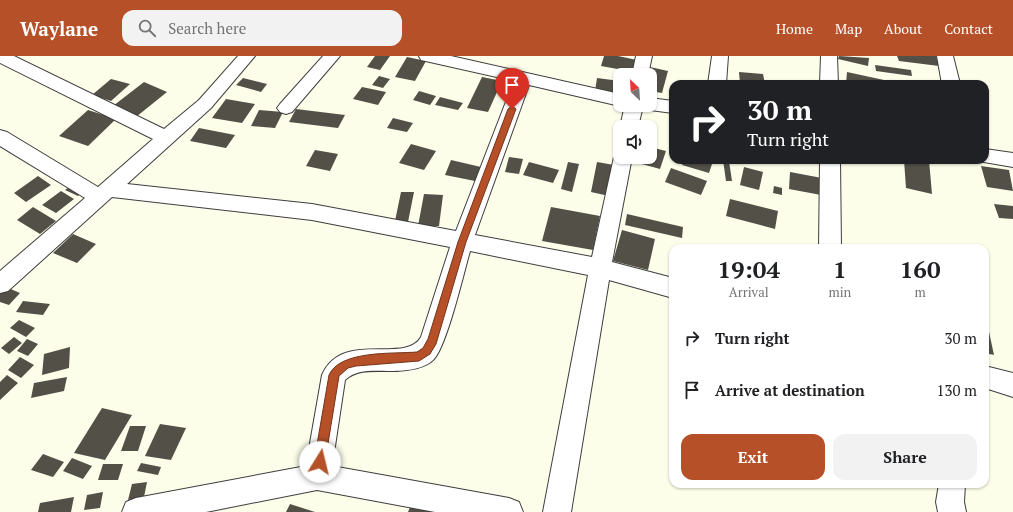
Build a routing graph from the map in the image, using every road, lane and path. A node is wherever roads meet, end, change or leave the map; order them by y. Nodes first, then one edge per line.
1 (0, 56) edge
2 (247, 56) edge
3 (332, 56) edge
4 (427, 56) edge
5 (644, 56) edge
6 (720, 56) edge
7 (829, 56) edge
8 (945, 56) edge
9 (641, 68) edge
10 (523, 79) junction
11 (717, 80) edge
12 (829, 80) edge
13 (951, 80) edge
14 (613, 98) edge
15 (657, 105) edge
16 (669, 107) edge
17 (286, 108) dead end
18 (0, 137) edge
19 (166, 138) junction
20 (989, 157) edge
21 (1013, 160) edge
22 (622, 164) edge
23 (830, 164) edge
24 (103, 193) junction
25 (462, 242) junction
26 (830, 244) edge
27 (600, 268) junction
28 (0, 284) edge
29 (669, 287) edge
30 (989, 378) edge
31 (1013, 385) edge
32 (317, 477) junction
33 (952, 488) edge
34 (136, 512) edge
35 (509, 512) edge
36 (557, 512) edge
37 (952, 512) edge

1 - 19 street
2 - 19 street
3 - 17 street
4 - 10 street
5 - 9 street
6 - 11 street
7 - 12 street
8 - 13 street
10 - 14 street
10 - 25 street
15 - 16 street
18 - 24 street
19 - 24 street
20 - 21 street
22 - 27 street
23 - 26 street
24 - 25 street
24 - 28 street
25 - 27 street
25 - 32 street
27 - 29 street
27 - 36 street
30 - 31 street
32 - 34 street
32 - 35 street
33 - 37 street

